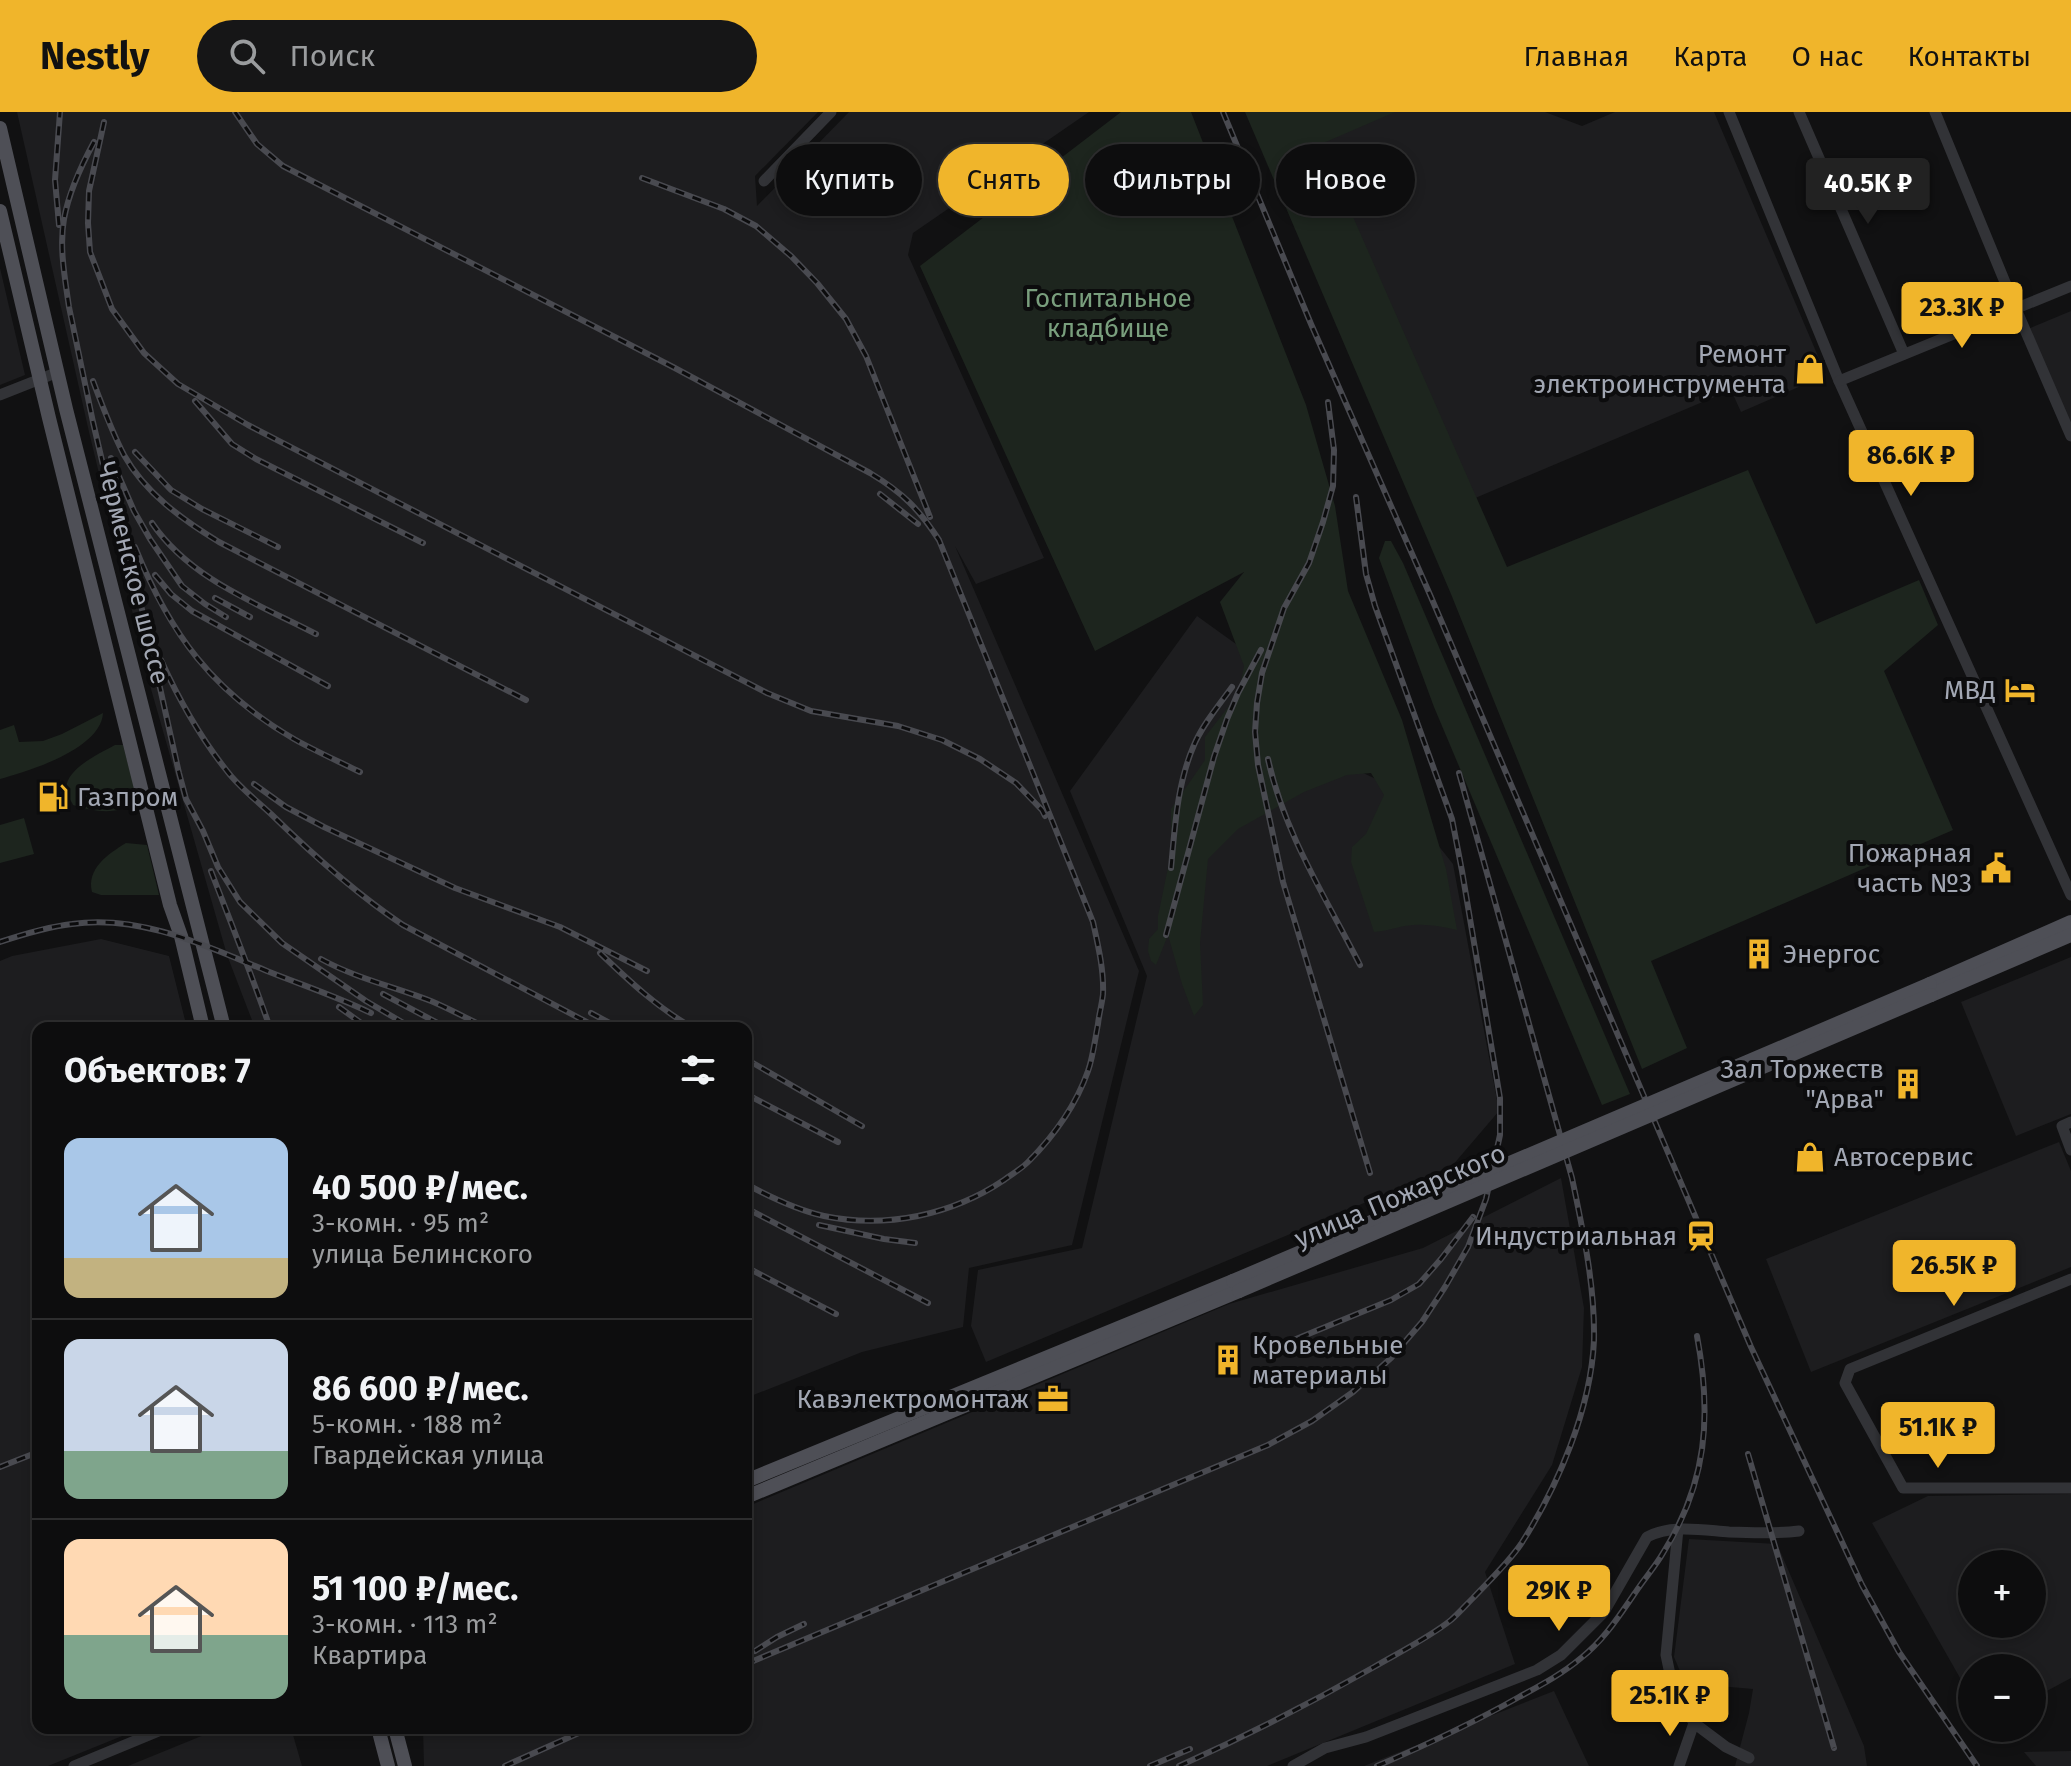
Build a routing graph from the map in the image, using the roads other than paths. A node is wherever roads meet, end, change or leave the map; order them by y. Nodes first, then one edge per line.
1 (831, 112) edge
2 (1729, 112) edge
3 (1799, 112) edge
4 (1935, 112) edge
5 (0, 128) edge
6 (764, 181) dead end
7 (0, 211) edge
8 (2071, 286) edge
9 (2016, 309) junction
10 (1904, 354) junction
11 (58, 372) junction
12 (40, 379) junction
13 (1839, 381) junction
14 (0, 395) edge
15 (2071, 436) edge
16 (2071, 895) edge
17 (2071, 922) edge
18 (2071, 935) edge
19 (1931, 990) junction
20 (202, 1022) edge
21 (222, 1022) edge
22 (2071, 1122) edge
23 (2071, 1150) edge
24 (2071, 1279) edge
25 (1236, 1286) junction
26 (752, 1479) edge
27 (2071, 1488) edge
28 (752, 1494) edge
29 (1678, 1529) junction
30 (1799, 1531) dead end
31 (1694, 1723) junction
32 (151, 1734) edge
33 (380, 1734) edge
34 (397, 1734) edge
35 (1749, 1758) dead end
36 (74, 1766) edge
37 (388, 1766) edge
38 (405, 1766) edge
39 (1295, 1766) edge
40 (1679, 1766) edge

1 - 6 street
2 - 13 street
3 - 10 street
4 - 9 street
5 - 11 main road, Черменское шоссе
7 - 12 main road, Черменское шоссе
8 - 9 street
9 - 10 street
9 - 15 street
10 - 13 street
11 - 12 street
11 - 21 main road, Черменское шоссе
12 - 14 street
12 - 20 main road, Черменское шоссе
13 - 16 street
17 - 19 main road, улица Пожарского
18 - 19 main road, улица Пожарского
19 - 25 main road, улица Пожарского, bridge
22 - 23 street
24 - 27 street
25 - 26 main road, улица Пожарского
25 - 28 main road, улица Пожарского
29 - 30 street
29 - 31 street
29 - 39 street
31 - 35 street
31 - 40 street
32 - 36 street
33 - 37 main road
34 - 38 main road

